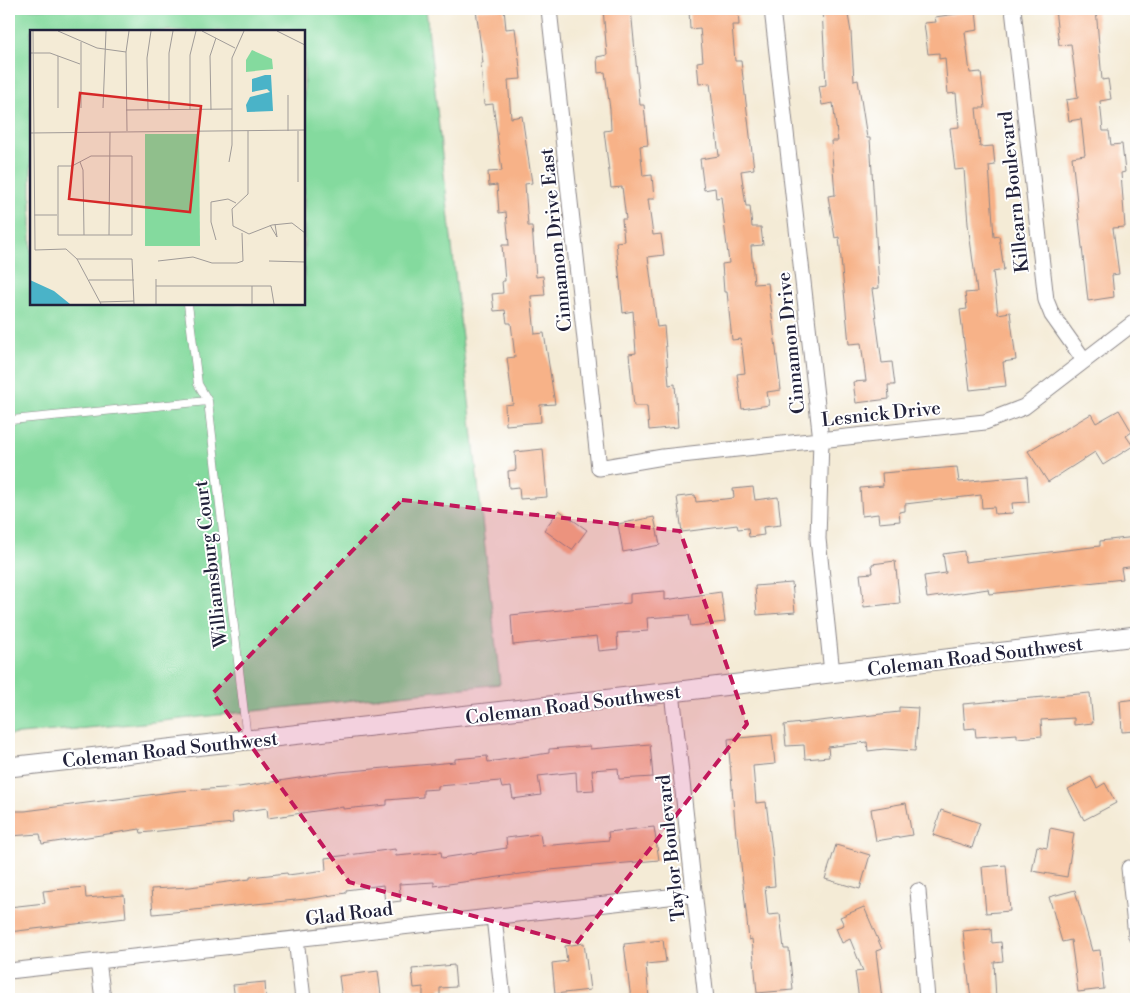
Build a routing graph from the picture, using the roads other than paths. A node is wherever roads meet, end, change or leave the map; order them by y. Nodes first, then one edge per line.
1 (549, 9) edge
2 (772, 9) edge
3 (1012, 9) edge
4 (188, 305) edge
5 (1136, 322) edge
6 (1084, 360) junction
7 (208, 402) junction
8 (11, 420) dead end
9 (821, 440) junction
10 (599, 468) joint
11 (1136, 636) edge
12 (832, 673) junction
13 (672, 692) junction
14 (247, 741) junction
15 (9, 767) edge
16 (1129, 868) dead end
17 (918, 892) dead end
18 (694, 894) junction
19 (494, 916) junction
20 (1136, 936) edge
21 (296, 939) junction
22 (98, 961) junction
23 (9, 971) edge
24 (103, 999) edge
25 (303, 999) edge
26 (503, 999) edge
27 (706, 999) edge
28 (927, 999) edge

1 - 10 street, Cinnamon Drive East
2 - 9 street, Cinnamon Drive
3 - 6 street, Killearn Boulevard
4 - 7 lane, Williamsburg Court
5 - 6 street, Lesnick Drive
6 - 9 street, Lesnick Drive
7 - 8 lane
7 - 14 lane, Williamsburg Court
9 - 10 street, Lesnick Drive
9 - 12 street, Cinnamon Drive
11 - 12 street, Coleman Road Southwest
12 - 13 street, Coleman Road Southwest
13 - 14 street, Coleman Road Southwest
13 - 18 street, Taylor Boulevard
14 - 15 street, Coleman Road Southwest
16 - 20 street
17 - 28 street
18 - 19 street, Glad Road
18 - 27 street, Taylor Boulevard
19 - 21 street, Glad Road
19 - 26 street
21 - 22 street, Glad Road
21 - 25 street
22 - 23 street, Glad Road
22 - 24 street

